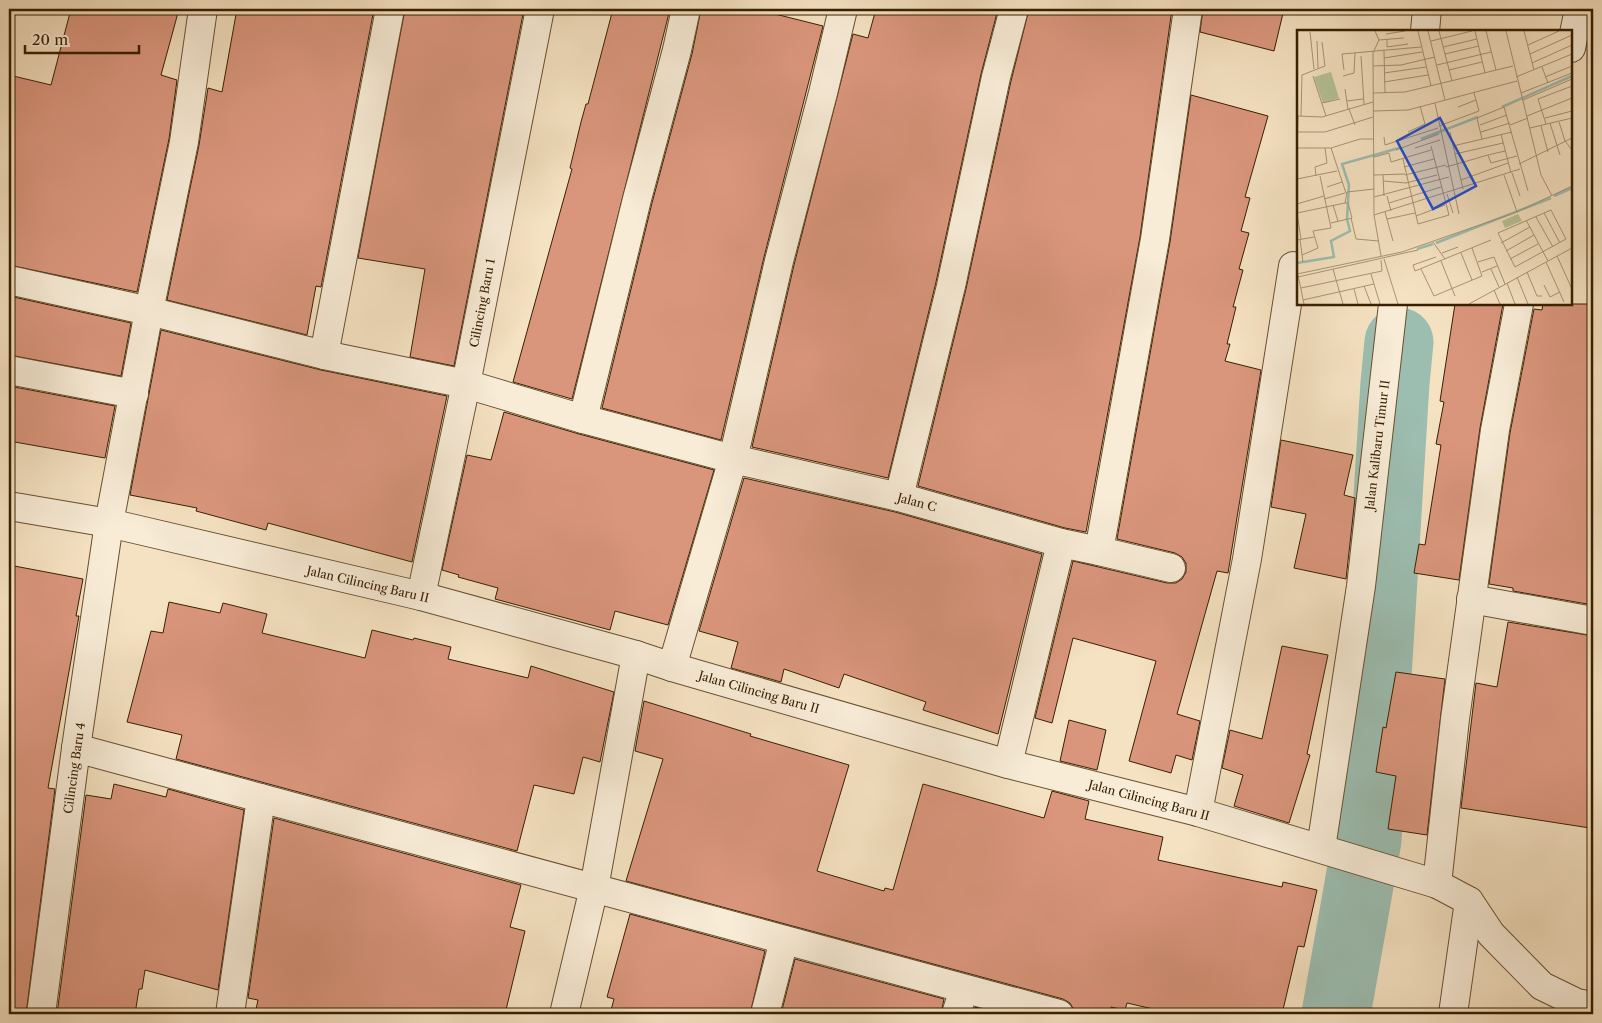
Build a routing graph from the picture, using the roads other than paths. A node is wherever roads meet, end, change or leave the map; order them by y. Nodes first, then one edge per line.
1 (203, 9) edge
2 (390, 9) edge
3 (540, 9) edge
4 (686, 9) edge
5 (843, 9) edge
6 (1014, 9) edge
7 (1188, 9) edge
8 (1427, 9) edge
9 (1579, 9) edge
10 (1424, 30) edge
11 (1572, 43) edge
12 (1293, 266) dead end
13 (9, 280) edge
14 (1393, 305) edge
15 (1519, 305) edge
16 (149, 311) junction
17 (324, 355) junction
18 (9, 370) edge
19 (466, 384) junction
20 (134, 394) junction
21 (583, 419) junction
22 (733, 459) junction
23 (899, 497) junction
24 (9, 506) edge
25 (109, 523) junction
26 (1061, 543) junction
27 (1100, 550) junction
28 (1171, 568) dead end
29 (421, 596) junction
30 (1472, 599) junction
31 (1593, 621) edge
32 (636, 655) junction
33 (672, 667) junction
34 (76, 748) junction
35 (1008, 764) junction
36 (261, 798) junction
37 (1198, 812) junction
38 (1327, 851) junction
39 (1436, 884) junction
40 (594, 888) junction
41 (1469, 902) junction
42 (784, 940) junction
43 (964, 989) junction
44 (1593, 1006) edge
45 (41, 1014) edge
46 (230, 1014) edge
47 (564, 1014) edge
48 (765, 1014) edge
49 (956, 1014) edge
50 (1059, 1014) edge
51 (1453, 1014) edge

1 - 16 street, Cilincing Baru 4
2 - 17 street
3 - 19 street, Cilincing Baru 1
4 - 21 street
5 - 22 street
6 - 23 street
7 - 27 street
8 - 10 street
9 - 11 street
12 - 37 street
13 - 16 street, Jalan C
14 - 38 street, Jalan Kalibaru Timur II
15 - 30 street
16 - 17 street, Jalan C
16 - 20 street, Cilincing Baru 4
17 - 19 street, Jalan C
18 - 20 street
19 - 21 street, Jalan C
19 - 29 street, Cilincing Baru 1
20 - 25 street, Cilincing Baru 4
21 - 22 street, Jalan C
22 - 23 street, Jalan C
22 - 33 street
23 - 26 street, Jalan C
24 - 25 street, Jalan Cilincing Baru II
25 - 29 street, Jalan Cilincing Baru II
25 - 34 street, Cilincing Baru 4
26 - 27 street, Jalan C
26 - 35 street
27 - 28 street, Jalan C
29 - 32 street, Jalan Cilincing Baru II
30 - 31 street
30 - 39 street
32 - 33 street, Jalan Cilincing Baru II
32 - 40 street
33 - 35 street, Jalan Cilincing Baru II
34 - 36 street
34 - 45 street, Cilincing Baru 4
35 - 37 street, Jalan Cilincing Baru II
36 - 40 street
36 - 46 street
37 - 38 street, Jalan Cilincing Baru II
38 - 39 street, Jalan Cilincing Baru II
39 - 41 street, Jalan Cilincing Baru II
40 - 42 street
40 - 47 street
41 - 44 street
41 - 51 street
42 - 43 street
42 - 48 street
43 - 49 street
43 - 50 street

